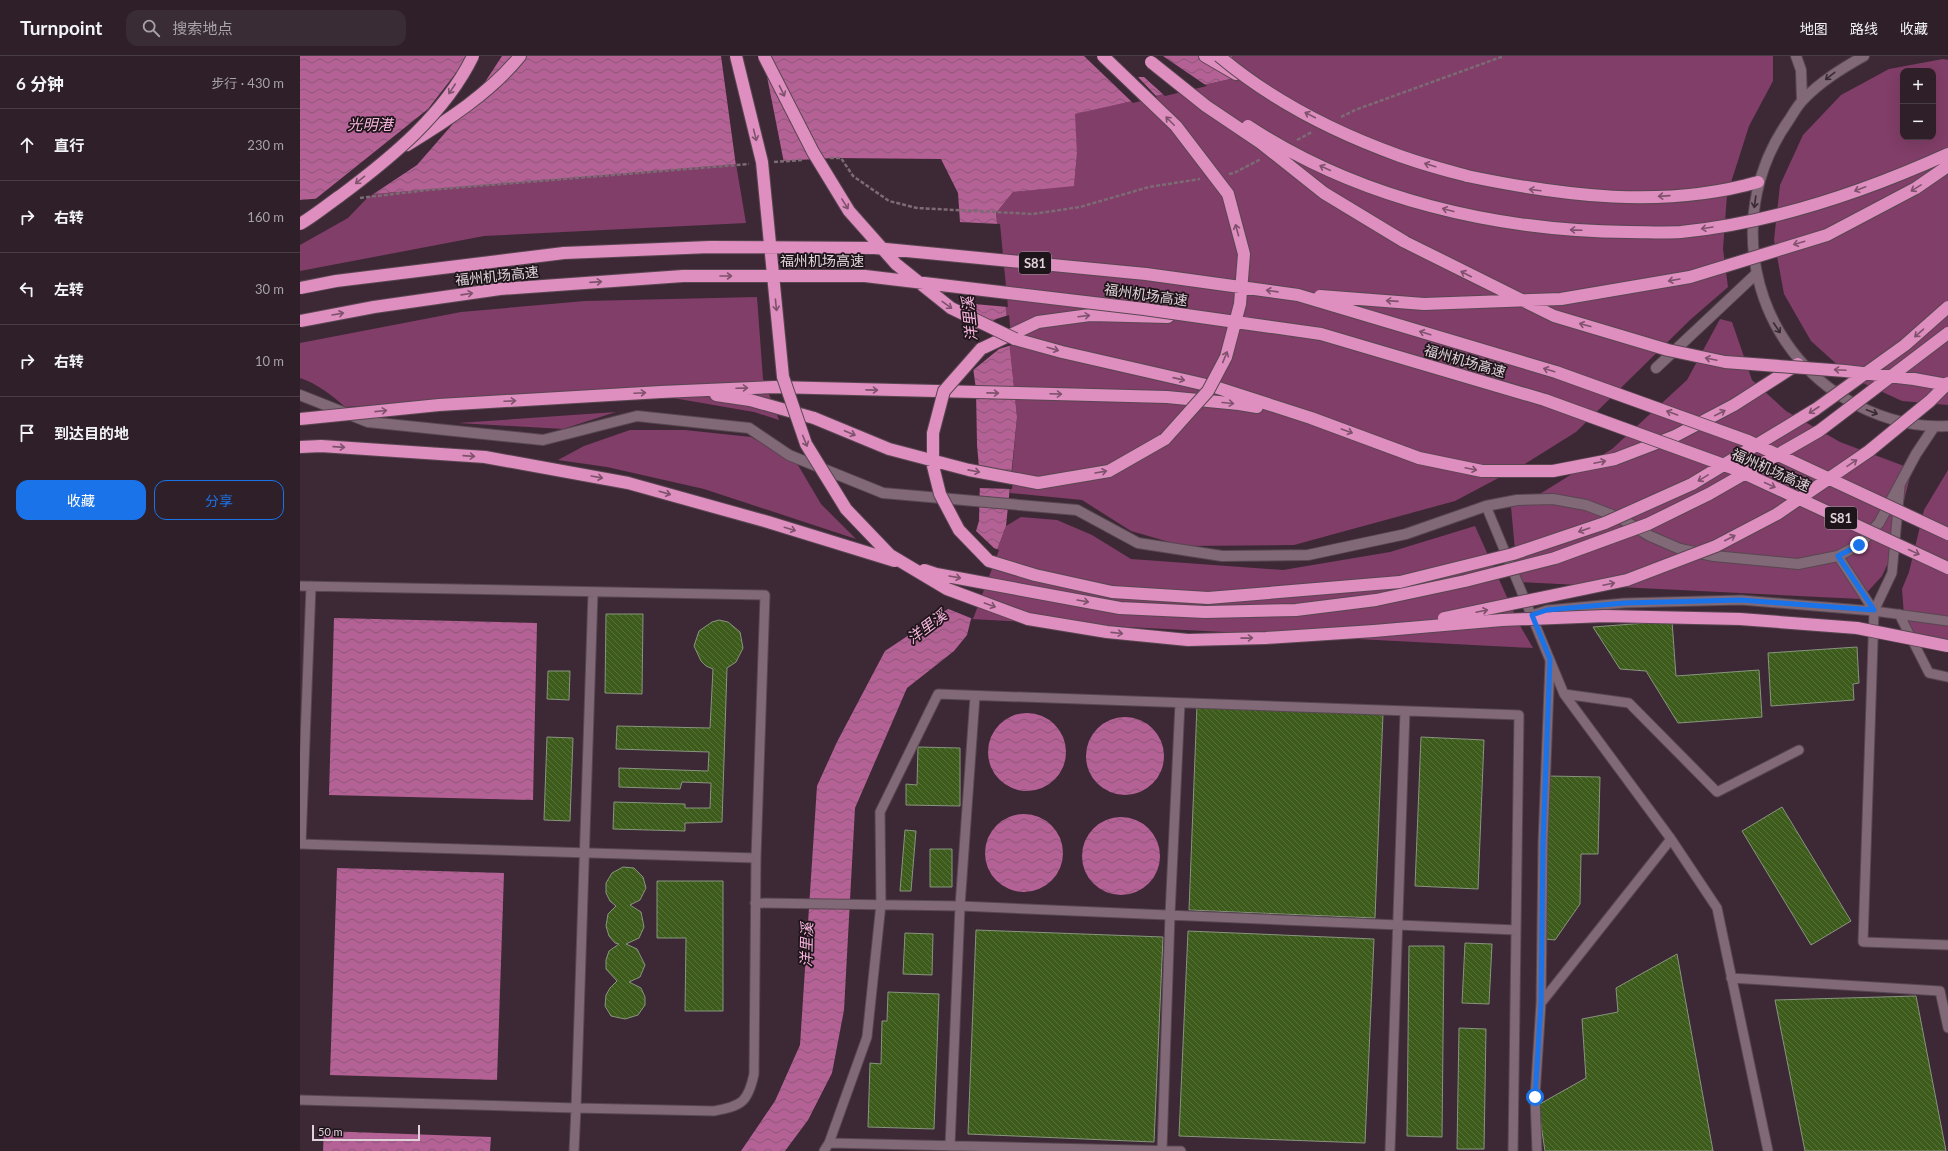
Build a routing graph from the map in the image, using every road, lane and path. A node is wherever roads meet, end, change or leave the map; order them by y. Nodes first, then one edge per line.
1 (473, 56) edge
2 (520, 56) edge
3 (736, 56) edge
4 (764, 56) edge
5 (1103, 56) edge
6 (1205, 56) edge
7 (1219, 56) edge
8 (1796, 56) edge
9 (1864, 56) edge
10 (1147, 59) edge
11 (1277, 98) junction
12 (1802, 101) junction
13 (394, 152) junction
14 (1948, 154) edge
15 (825, 159) dead end
16 (809, 160) dead end
17 (769, 162) dead end
18 (753, 163) dead end
19 (1948, 166) edge
20 (1758, 182) junction
21 (352, 199) dead end
22 (1009, 212) dead end
23 (300, 224) edge
24 (1756, 274) junction
25 (300, 288) edge
26 (1298, 295) junction
27 (1948, 307) edge
28 (1194, 317) junction
29 (300, 321) edge
30 (1948, 333) edge
31 (1800, 362) junction
32 (1656, 368) dead end
33 (1948, 384) edge
34 (661, 392) junction
35 (300, 394) edge
36 (1311, 418) junction
37 (300, 419) edge
38 (1948, 426) edge
39 (1934, 427) junction
40 (300, 447) edge
41 (1900, 487) junction
42 (1486, 506) junction
43 (1948, 534) edge
44 (1838, 556) junction
45 (1948, 568) edge
46 (300, 586) edge
47 (311, 586) junction
48 (593, 592) junction
49 (1874, 610) junction
50 (1899, 614) junction
51 (1532, 615) junction
52 (1948, 621) edge
53 (1374, 631) junction
54 (1948, 646) edge
55 (1550, 659) junction
56 (1948, 677) edge
57 (1564, 694) junction
58 (975, 696) junction
59 (1180, 703) junction
60 (1405, 711) junction
61 (1799, 750) dead end
62 (1672, 839) junction
63 (301, 844) edge
64 (584, 853) junction
65 (756, 858) junction
66 (755, 903) junction
67 (881, 904) junction
68 (960, 906) junction
69 (1170, 915) junction
70 (1398, 927) junction
71 (1516, 930) junction
72 (1948, 945) edge
73 (1731, 978) junction
74 (1541, 1003) junction
75 (1948, 1028) edge
76 (300, 1100) edge
77 (576, 1108) junction
78 (829, 1143) junction
79 (950, 1146) junction
80 (1162, 1150) edge
81 (574, 1151) edge
82 (824, 1151) edge
83 (1181, 1151) edge
84 (1390, 1151) edge
85 (1513, 1151) edge
86 (1537, 1151) edge
87 (1768, 1151) edge

1 -> 13 highway, bridge
2 - 13 highway, bridge
3 -> 53 highway, bridge
4 -> 36 highway, bridge
34 -> 5 highway, bridge
6 - 11 highway, bridge
7 - 11 highway, bridge
8 - 12 main road
9 -> 12 main road
14 -> 10 highway, bridge
33 -> 10 highway, bridge
20 -> 11 highway, bridge
12 - 20 main road
13 -> 23 highway, bridge
15 - 22 path
16 - 17 path
18 - 21 path
19 -> 26 highway, bridge
20 -> 24 main road
24 -> 31 main road
24 - 32 main road
26 -> 25 highway, 福州机场高速 / S81, bridge
43 -> 26 highway, 福州机场高速 / S81, bridge
27 -> 28 highway, bridge
29 -> 28 highway, 福州机场高速 / S81, bridge
28 -> 45 highway, 福州机场高速 / S81, bridge
40 -> 30 highway, bridge
36 -> 31 highway
31 -> 39 main road
53 -> 33 highway, bridge
34 -> 36 highway
37 -> 34 highway, bridge
35 - 42 main road
38 - 39 main road
39 - 41 main road
41 - 44 main road
41 - 49 lane
42 - 44 main road
42 - 51 lane
44 - 49 lane
46 - 47 lane
47 - 48 lane
47 - 63 lane
48 - 64 lane
48 - 65 lane
49 - 50 lane
49 - 51 lane
49 - 72 lane
50 - 52 lane
50 - 56 lane
51 - 55 lane
53 - 54 highway, bridge
55 - 57 lane
55 - 74 lane
57 - 61 lane
57 - 62 lane
58 - 59 lane
58 - 67 lane
58 - 68 lane
59 - 60 lane
59 - 69 lane
60 - 70 lane
60 - 71 lane
62 - 73 lane
62 - 74 lane
63 - 64 lane
64 - 65 lane
64 - 77 lane
65 - 66 lane
66 - 67 lane
66 - 77 lane
67 - 68 lane
67 - 78 lane
68 - 69 lane
68 - 79 lane
69 - 70 lane
69 - 80 lane
70 - 71 lane
70 - 84 lane
71 - 85 lane
73 - 75 lane
73 - 87 lane
74 - 86 lane
76 - 77 lane
77 - 81 lane
78 - 79 lane
78 - 82 lane
79 - 80 lane
80 - 83 lane

